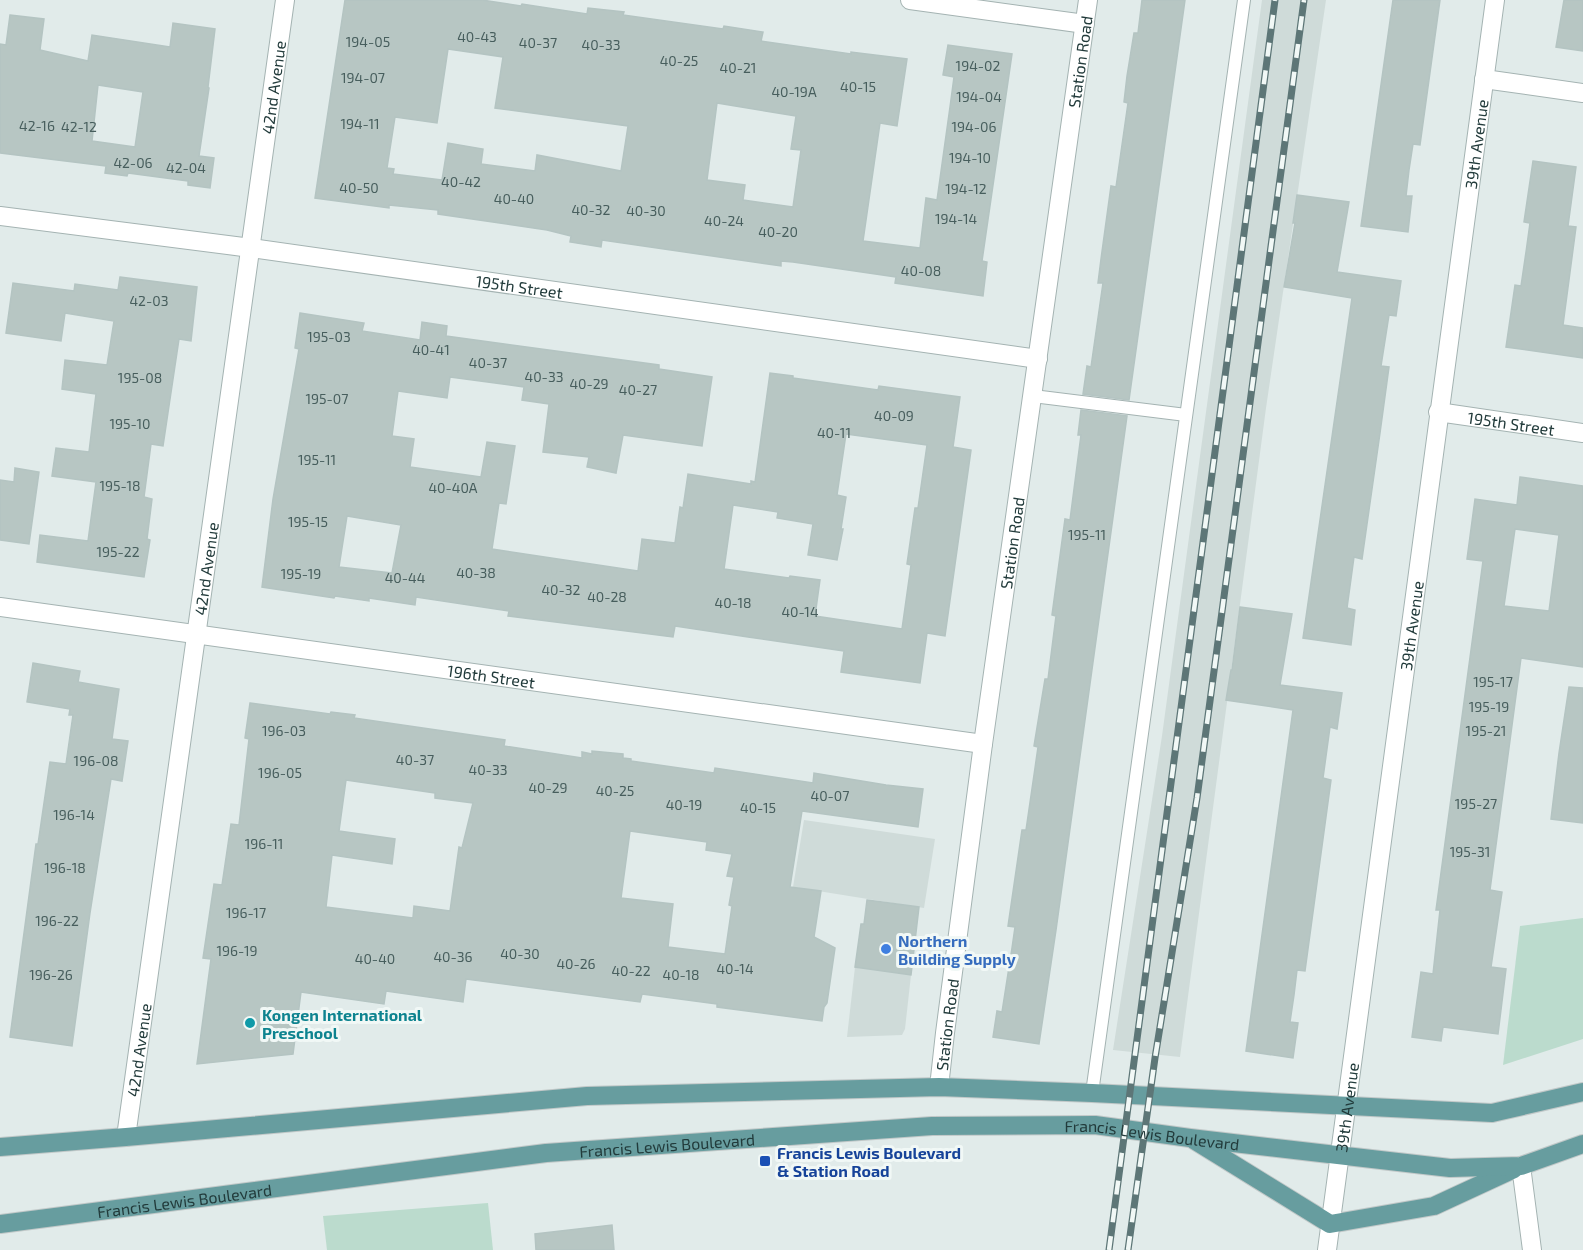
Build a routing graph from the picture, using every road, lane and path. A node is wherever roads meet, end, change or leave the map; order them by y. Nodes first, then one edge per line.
1 (285, 0) edge
2 (910, 0) edge
3 (1088, 0) edge
4 (1244, 0) edge
5 (1494, 0) edge
6 (1085, 24) junction
7 (1484, 79) junction
8 (1583, 93) edge
9 (0, 216) edge
10 (251, 249) junction
11 (1038, 359) junction
12 (1033, 396) junction
13 (1438, 412) junction
14 (1186, 415) junction
15 (1583, 433) edge
16 (0, 607) edge
17 (196, 635) junction
18 (983, 744) junction
19 (939, 1087) junction
20 (1583, 1092) edge
21 (1092, 1093) junction
22 (1346, 1106) junction
23 (126, 1137) junction
24 (1190, 1138) junction
25 (1583, 1144) edge
26 (0, 1147) edge
27 (1339, 1155) junction
28 (1521, 1166) junction
29 (0, 1224) edge
30 (1330, 1224) junction
31 (1327, 1250) edge
32 (1532, 1250) edge

1 - 10 street, 42nd Avenue
2 - 6 street
3 - 6 street, Station Road
4 - 14 lane
5 - 7 street, 39th Avenue
6 - 11 street, Station Road
7 - 8 street
7 - 13 street, 39th Avenue
9 - 10 street, 195th Street
10 - 11 street, 195th Street
10 - 17 street, 42nd Avenue
11 - 12 street, Station Road
12 - 14 lane
12 - 18 street, Station Road
13 - 15 street, 195th Street
13 - 22 street, 39th Avenue
14 - 21 lane
16 - 17 street, 196th Street
17 - 18 street, 196th Street
17 - 23 street, 42nd Avenue
18 - 19 street, Station Road
19 - 21 main road, Francis Lewis Boulevard
19 - 23 main road, Francis Lewis Boulevard
20 - 22 main road, Francis Lewis Boulevard
21 - 22 main road, Francis Lewis Boulevard
22 - 27 street, 39th Avenue
23 - 26 main road, Francis Lewis Boulevard
24 - 27 main road, Francis Lewis Boulevard
24 - 29 main road, Francis Lewis Boulevard
24 - 30 main road
25 - 28 main road, Francis Lewis Boulevard
27 - 28 main road, Francis Lewis Boulevard
27 - 30 street, 39th Avenue
28 - 30 main road
28 - 32 street
30 - 31 street, 39th Avenue

